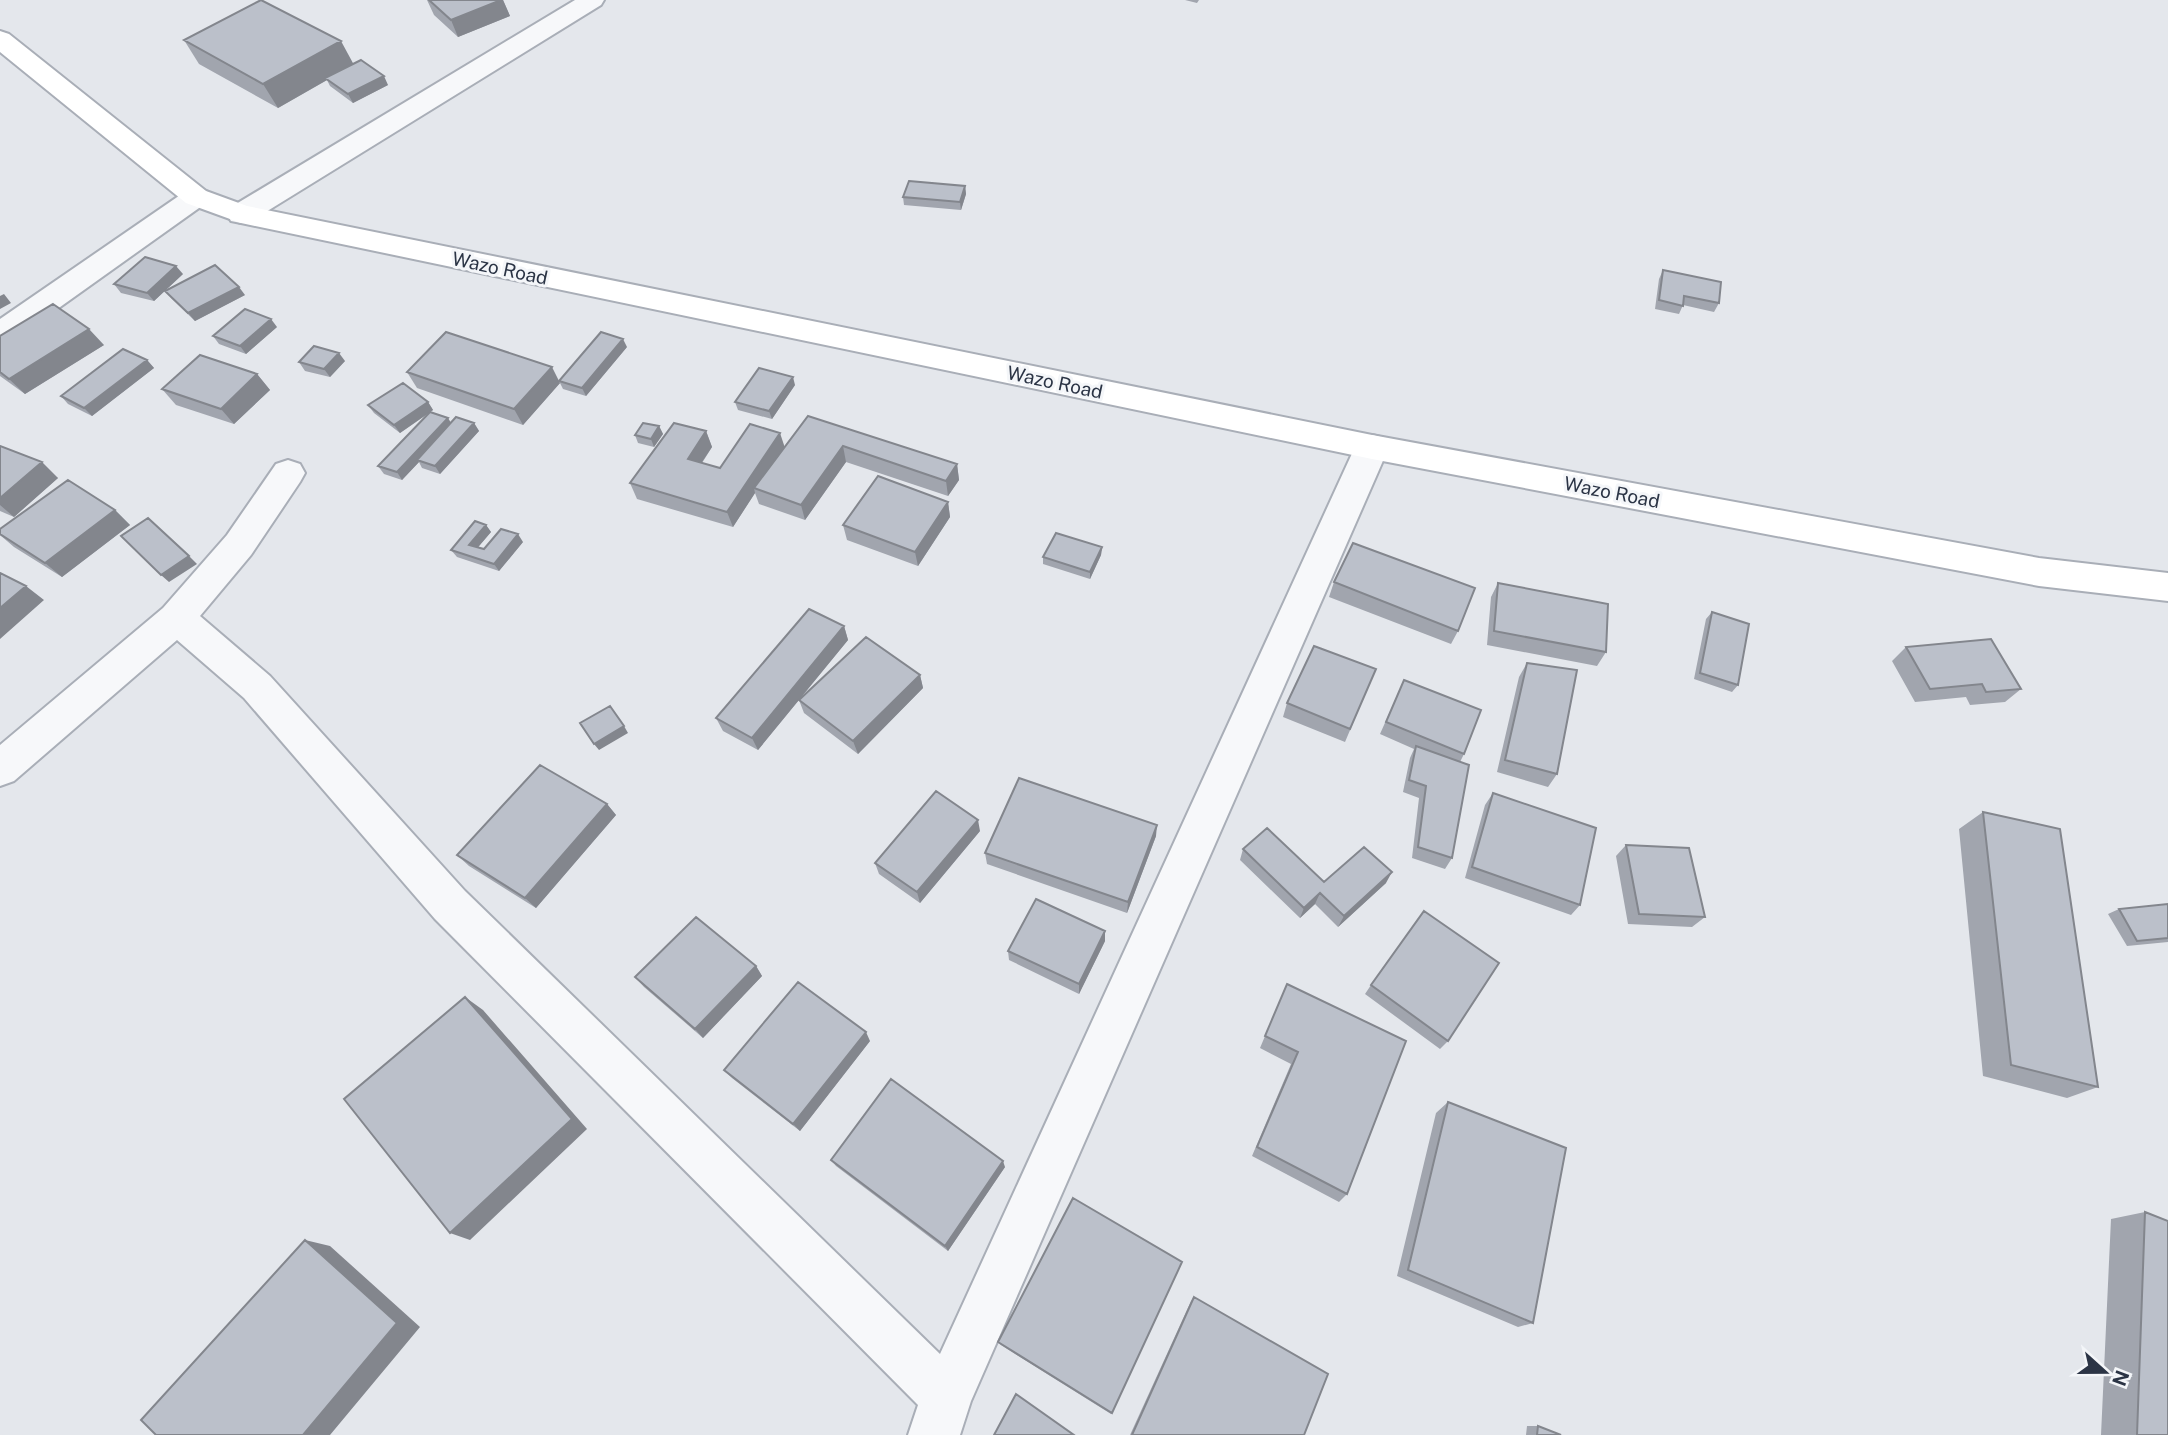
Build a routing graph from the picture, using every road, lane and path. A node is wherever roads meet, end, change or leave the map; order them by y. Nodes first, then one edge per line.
1 (592, 0) edge
2 (0, 39) edge
3 (196, 197) junction
4 (241, 215) junction
5 (0, 334) edge
6 (1372, 447) junction
7 (288, 473) dead end
8 (2168, 587) edge
9 (176, 619) junction
10 (0, 769) edge
11 (941, 1416) edge

1 - 4 street
2 - 3 main road, Wazo Road
3 - 4 main road, Wazo Road
3 - 5 street
4 - 6 main road, Wazo Road
6 - 8 main road, Wazo Road
6 - 11 street
7 - 9 street
9 - 10 street
9 - 11 street

